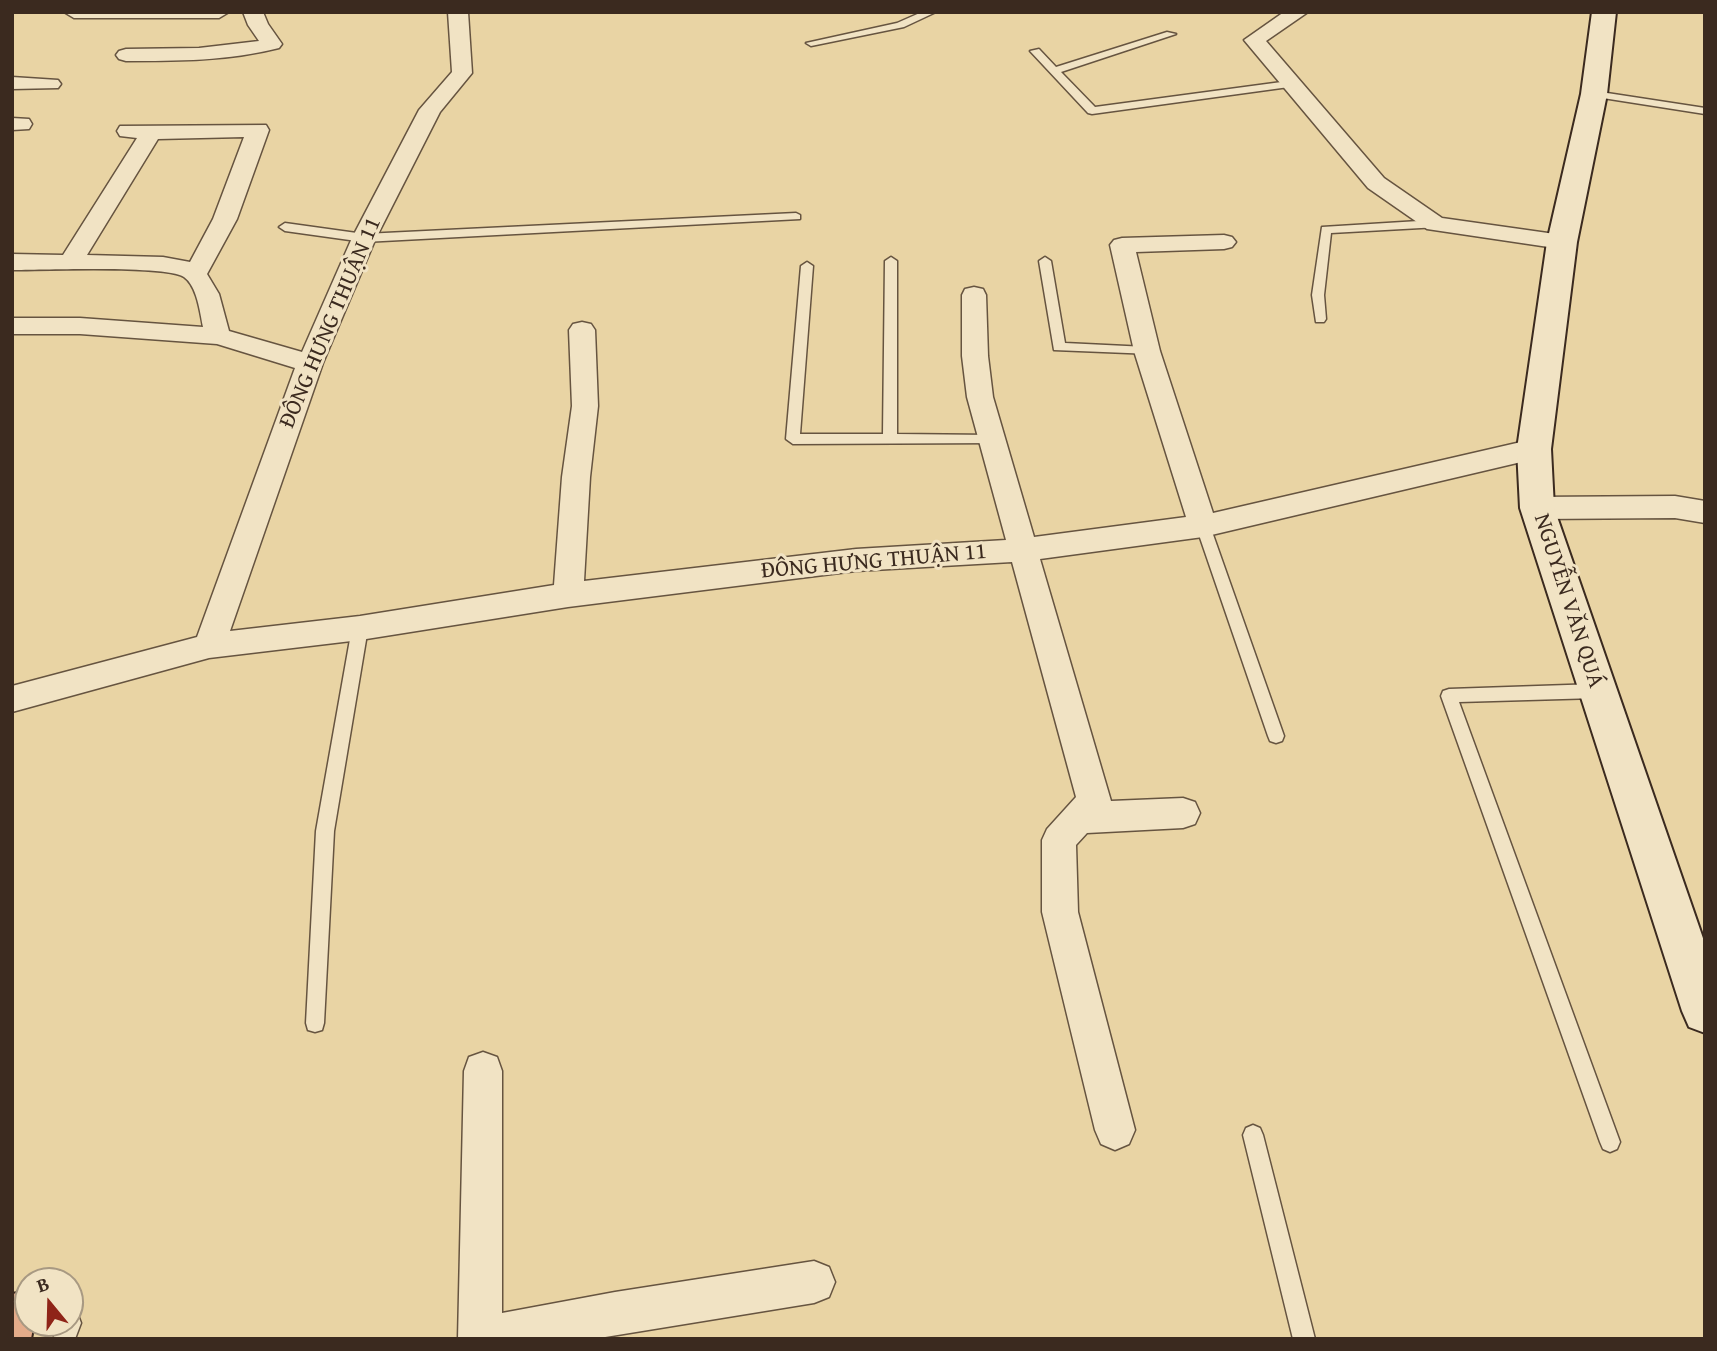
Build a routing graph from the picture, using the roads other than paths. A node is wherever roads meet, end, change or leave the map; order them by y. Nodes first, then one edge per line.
1 (74, 12) edge
2 (219, 12) edge
3 (253, 12) edge
4 (458, 12) edge
5 (931, 12) edge
6 (1298, 12) edge
7 (1604, 12) edge
8 (108, 13) edge
9 (1171, 34) dead end
10 (811, 43) dead end
11 (1035, 51) dead end
12 (125, 55) dead end
13 (1054, 71) junction
14 (12, 83) edge
15 (51, 84) dead end
16 (1289, 84) junction
17 (1594, 94) junction
18 (1705, 111) edge
19 (796, 217) dead end
20 (1435, 224) junction
21 (285, 227) dead end
22 (363, 239) junction
23 (1224, 242) dead end
24 (1562, 242) junction
25 (12, 261) edge
26 (891, 261) dead end
27 (1045, 261) dead end
28 (70, 263) junction
29 (807, 267) dead end
30 (195, 274) junction
31 (974, 295) dead end
32 (1320, 319) dead end
33 (12, 326) edge
34 (582, 330) dead end
35 (218, 336) junction
36 (1147, 351) junction
37 (310, 363) junction
38 (890, 439) junction
39 (992, 440) junction
40 (1534, 449) junction
41 (1537, 508) junction
42 (1705, 512) edge
43 (1203, 526) junction
44 (1022, 550) junction
45 (568, 595) junction
46 (360, 628) junction
47 (209, 646) junction
48 (1597, 691) junction
49 (12, 699) edge
50 (1276, 736) dead end
51 (1183, 813) dead end
52 (1079, 818) junction
53 (1705, 1012) edge
54 (315, 1023) dead end
55 (483, 1071) dead end
56 (1115, 1130) dead end
57 (1253, 1135) dead end
58 (1610, 1142) dead end
59 (814, 1282) dead end
60 (480, 1339) edge
61 (1304, 1339) edge

1 - 8 street
2 - 8 street
3 - 12 street
4 - 22 street, ĐÔNG HƯNG THUẬN 11
5 - 10 lane
6 - 16 street
7 - 17 main road, NGUYỄN VĂN QUÁ
9 - 13 lane
11 - 13 lane
13 - 16 lane
14 - 15 street
16 - 20 street
17 - 18 lane
17 - 24 main road, NGUYỄN VĂN QUÁ
19 - 22 lane
20 - 24 street
20 - 32 lane
21 - 22 lane
22 - 37 street, ĐÔNG HƯNG THUẬN 11
23 - 36 street
24 - 40 main road, NGUYỄN VĂN QUÁ
25 - 28 street
26 - 38 lane
27 - 36 lane
28 - 30 street
28 - 30 street
29 - 38 lane
30 - 35 street
31 - 39 street
33 - 35 street
34 - 45 street
35 - 37 street
36 - 43 street
37 - 47 street, ĐÔNG HƯNG THUẬN 11
38 - 39 lane
39 - 44 street
40 - 41 main road, NGUYỄN VĂN QUÁ
40 - 43 street, ĐÔNG HƯNG THUẬN 11
41 - 42 street
41 - 48 main road, NGUYỄN VĂN QUÁ
43 - 44 street, ĐÔNG HƯNG THUẬN 11
43 - 50 lane
44 - 45 street, ĐÔNG HƯNG THUẬN 11
44 - 52 street
45 - 46 street, ĐÔNG HƯNG THUẬN 11
46 - 47 street, ĐÔNG HƯNG THUẬN 11
46 - 54 lane
47 - 49 street, ĐÔNG HƯNG THUẬN 11
48 - 53 main road, NGUYỄN VĂN QUÁ
48 - 58 lane
51 - 52 street
52 - 56 street
55 - 60 street
57 - 61 lane
59 - 60 street

